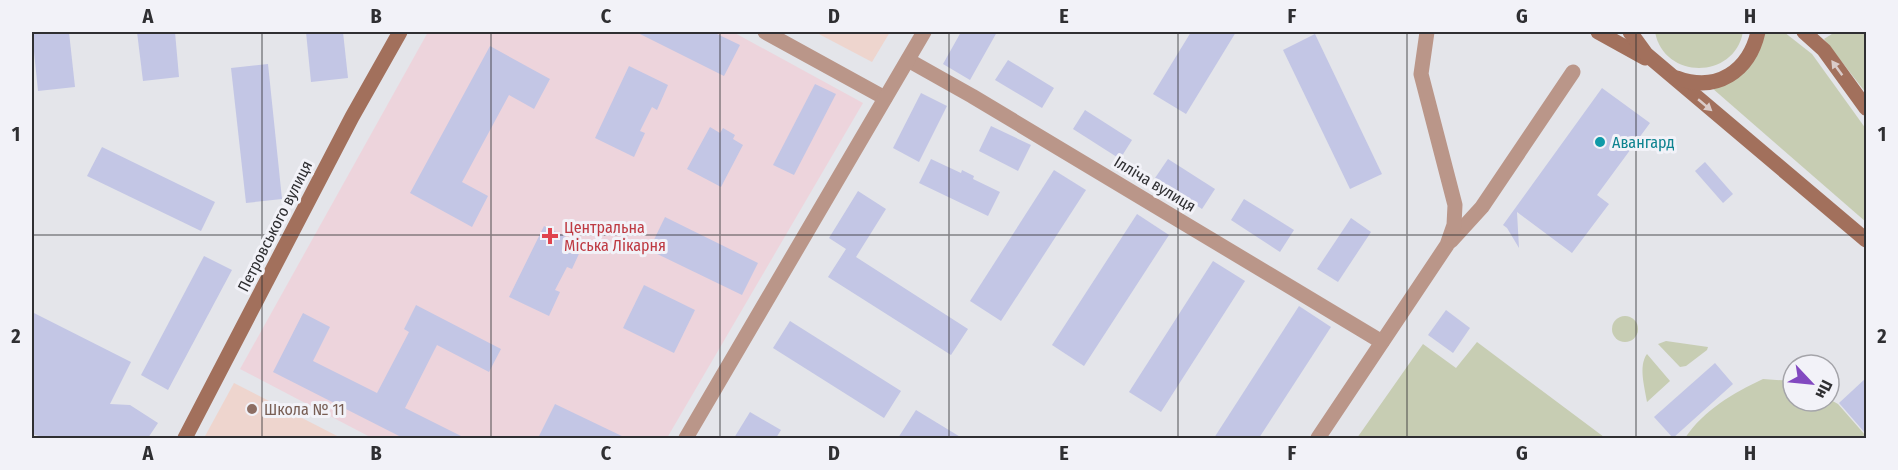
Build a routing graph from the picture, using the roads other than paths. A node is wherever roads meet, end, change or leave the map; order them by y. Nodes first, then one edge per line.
1 (400, 32) edge
2 (765, 32) edge
3 (924, 32) edge
4 (1427, 32) edge
5 (1598, 32) edge
6 (1630, 32) edge
7 (1643, 32) edge
8 (1758, 32) edge
9 (1804, 32) edge
10 (908, 60) junction
11 (1661, 67) junction
12 (1573, 72) dead end
13 (885, 98) junction
14 (1866, 108) edge
15 (1866, 240) edge
16 (1447, 245) junction
17 (1382, 342) junction
18 (185, 438) edge
19 (686, 438) edge
20 (1318, 438) edge

1 - 18 main road, Петровського вулиця
2 - 13 street
3 - 10 street
4 - 16 street
5 - 11 main road
6 - 11 main road
7 - 11 main road
8 - 11 main road
14 -> 9 main road
10 - 13 street
10 - 17 street, Ілліча вулиця
11 -> 15 main road
12 - 16 street
13 - 19 street
16 - 17 street
17 - 20 street

